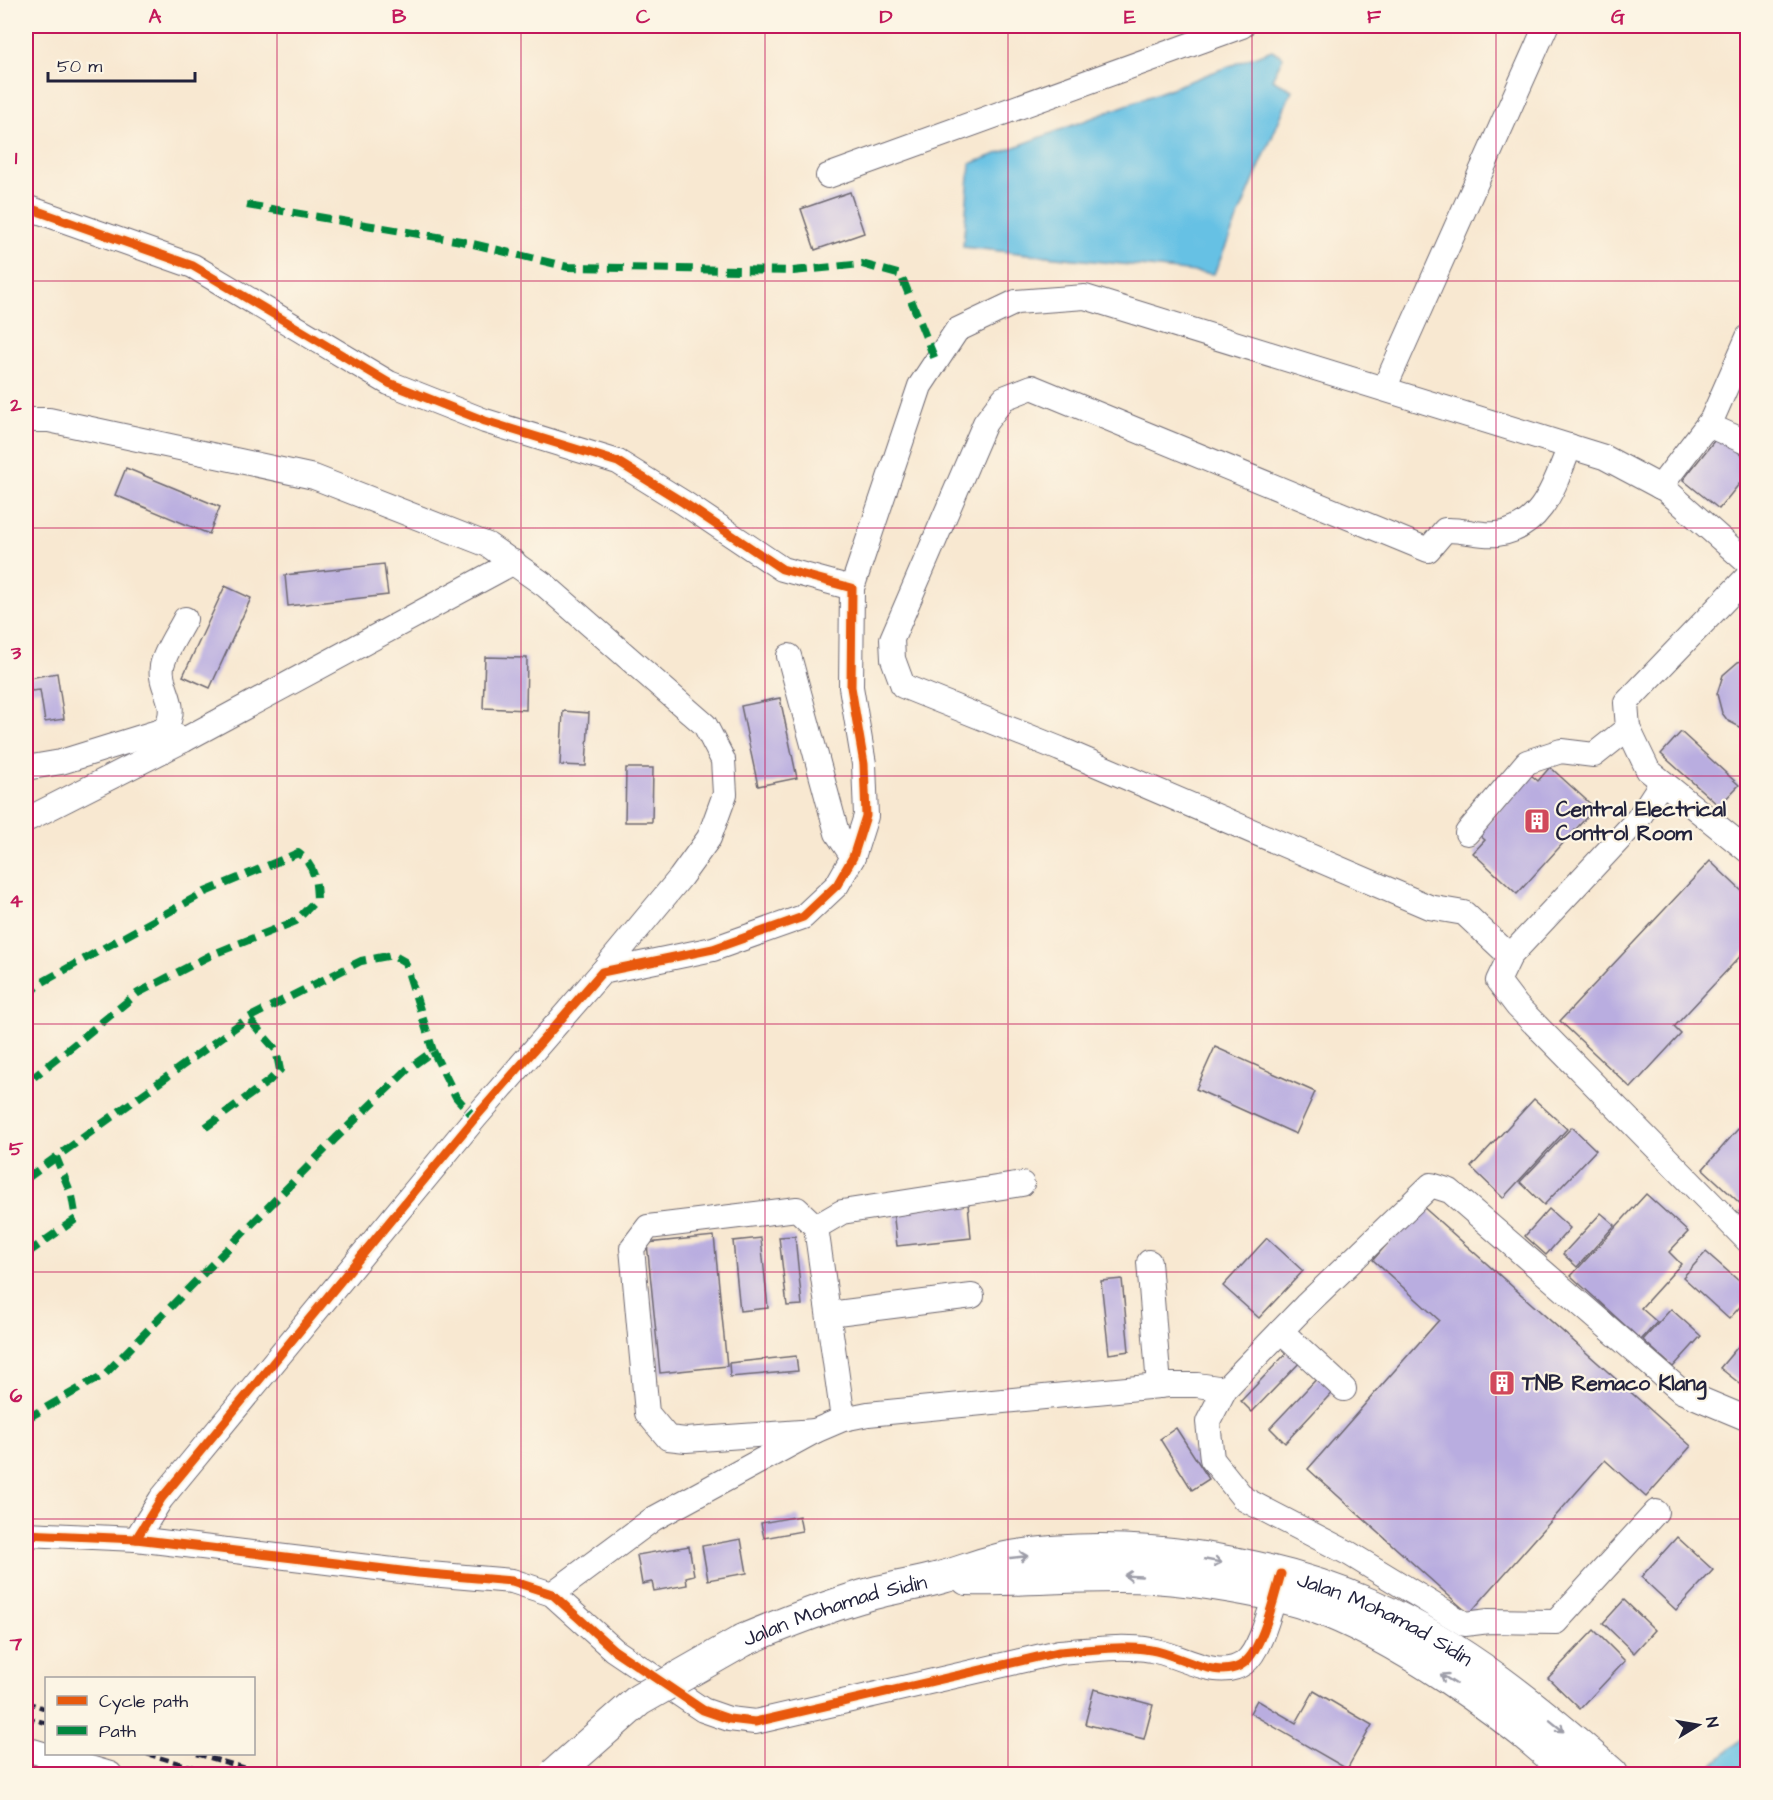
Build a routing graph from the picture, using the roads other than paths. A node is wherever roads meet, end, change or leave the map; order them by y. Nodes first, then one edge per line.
1 (1242, 26) edge
2 (1546, 26) edge
3 (828, 176) dead end
4 (26, 207) edge
5 (1748, 337) edge
6 (1384, 389) junction
7 (26, 420) edge
8 (1708, 425) junction
9 (1748, 443) edge
10 (1570, 446) junction
11 (1660, 487) junction
12 (514, 562) junction
13 (1747, 565) edge
14 (852, 588) junction
15 (185, 620) dead end
16 (789, 656) dead end
17 (1628, 728) junction
18 (174, 735) junction
19 (26, 768) edge
20 (1662, 782) junction
21 (26, 820) edge
22 (1467, 833) dead end
23 (1748, 851) edge
24 (853, 857) junction
25 (1510, 956) junction
26 (602, 972) junction
27 (1022, 1184) dead end
28 (816, 1227) junction
29 (1748, 1241) edge
30 (1149, 1262) dead end
31 (972, 1296) dead end
32 (829, 1314) junction
33 (1281, 1331) junction
34 (1159, 1386) junction
35 (1225, 1389) junction
36 (1344, 1389) dead end
37 (843, 1419) junction
38 (1748, 1419) edge
39 (815, 1431) junction
40 (1656, 1512) dead end
41 (26, 1534) edge
42 (136, 1539) junction
43 (1278, 1585) junction
44 (552, 1594) junction
45 (1503, 1701) junction
46 (26, 1749) edge
47 (45, 1755) edge
48 (46, 1755) edge
49 (110, 1774) edge
50 (555, 1774) edge
51 (1571, 1774) edge
52 (1612, 1774) edge

1 - 3 street
2 - 6 street
4 - 14 street
5 - 8 street
6 - 10 street
6 - 14 street
7 - 12 street
8 - 9 street
8 - 11 street
10 - 11 street
10 - 25 street
11 - 13 street
12 - 18 street
12 - 26 street
13 - 17 street
14 - 24 street
15 - 18 street
16 - 24 street
17 - 20 street
17 - 22 street
18 - 19 street
18 - 21 street
20 - 23 street
20 - 25 street
24 - 26 street
25 - 29 street
26 - 42 street
27 - 28 street
28 - 32 street
28 - 39 street
30 - 34 street
31 - 32 street
32 - 37 street
33 - 35 street
33 - 36 street
33 - 38 street
34 - 35 street
34 - 37 street
35 - 40 street
37 - 39 street
39 - 44 street
41 - 42 street
42 - 44 street
43 - 44 street
43 - 45 main road, Jalan Mohamad Sidin
43 - 50 main road, Jalan Mohamad Sidin, bridge
45 - 51 main road, Jalan Mohamad Sidin
45 -> 52 main road, Jalan Mohamad Sidin
46 - 47 street
48 - 49 street

